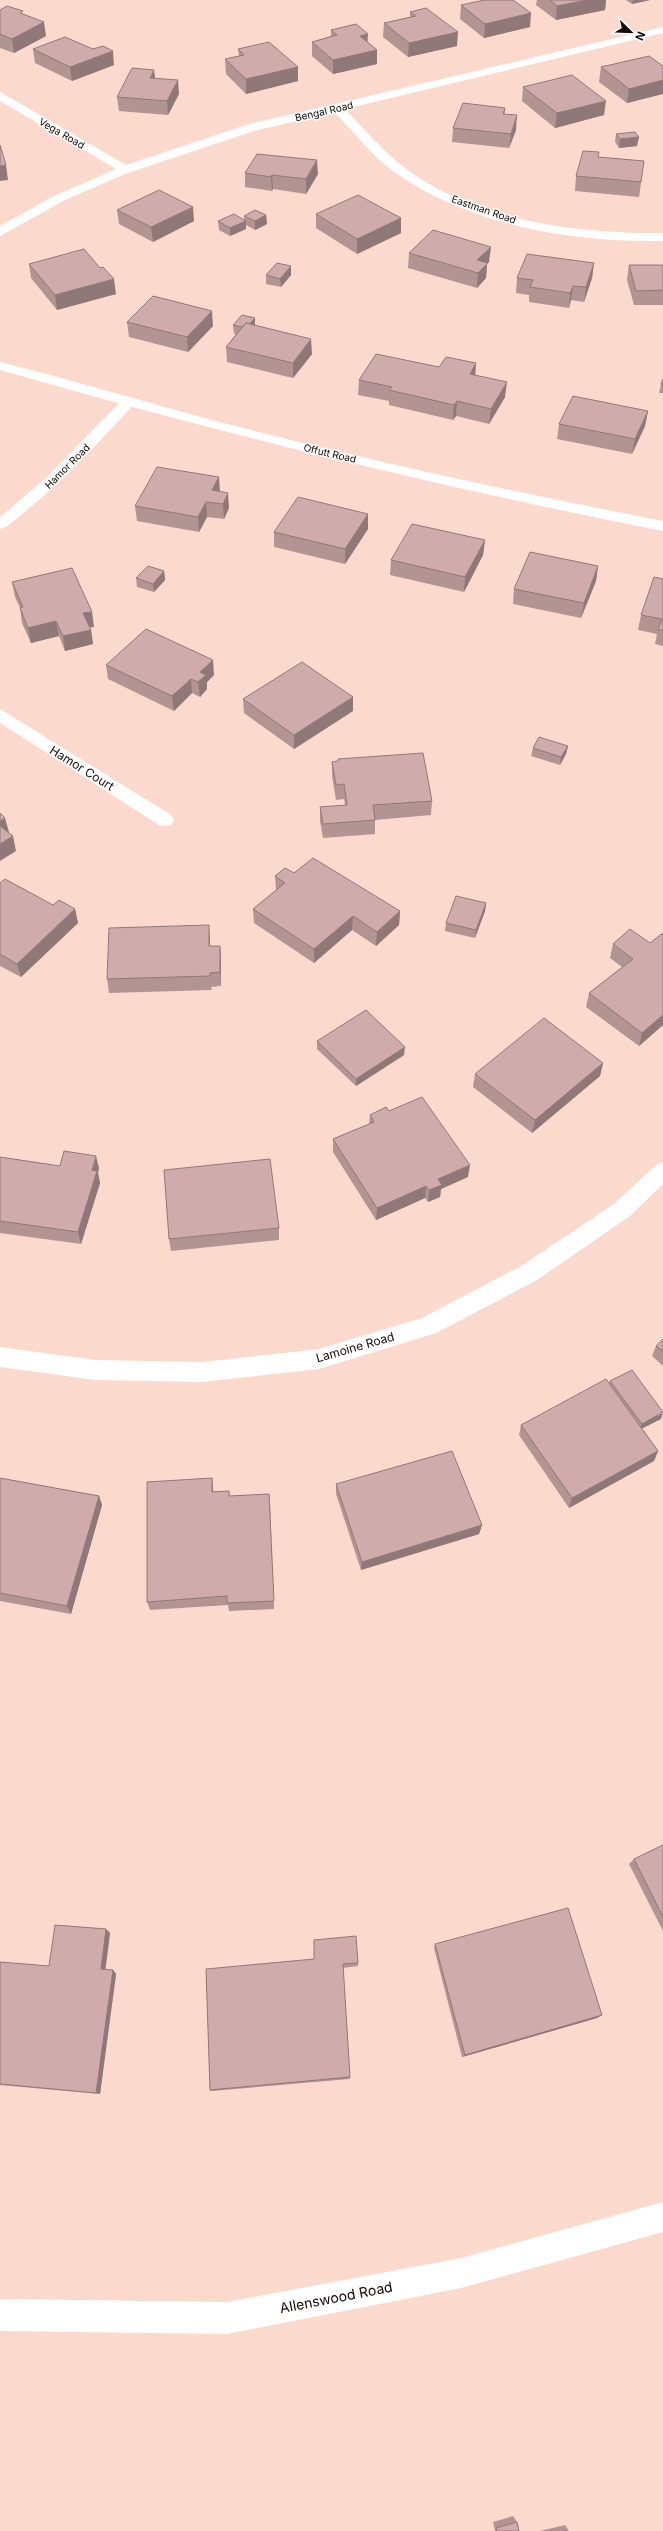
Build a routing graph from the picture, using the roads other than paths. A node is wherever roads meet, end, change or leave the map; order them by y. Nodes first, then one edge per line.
1 (663, 30) edge
2 (0, 96) edge
3 (337, 108) junction
4 (125, 170) junction
5 (0, 232) edge
6 (663, 237) edge
7 (0, 366) edge
8 (129, 401) junction
9 (0, 524) edge
10 (663, 526) edge
11 (0, 715) edge
12 (165, 820) dead end
13 (663, 1171) edge
14 (0, 1357) edge
15 (663, 2217) edge
16 (0, 2315) edge

1 - 3 street, Bengal Road
2 - 4 street, Vega Road
3 - 4 street, Bengal Road
3 - 6 street, Eastman Road
4 - 5 street, Bengal Road
7 - 8 street, Offutt Road
8 - 9 street, Hamor Road
8 - 10 street, Offutt Road
11 - 12 street, Hamor Court
13 - 14 street, Lamoine Road
15 - 16 street, Allenswood Road

